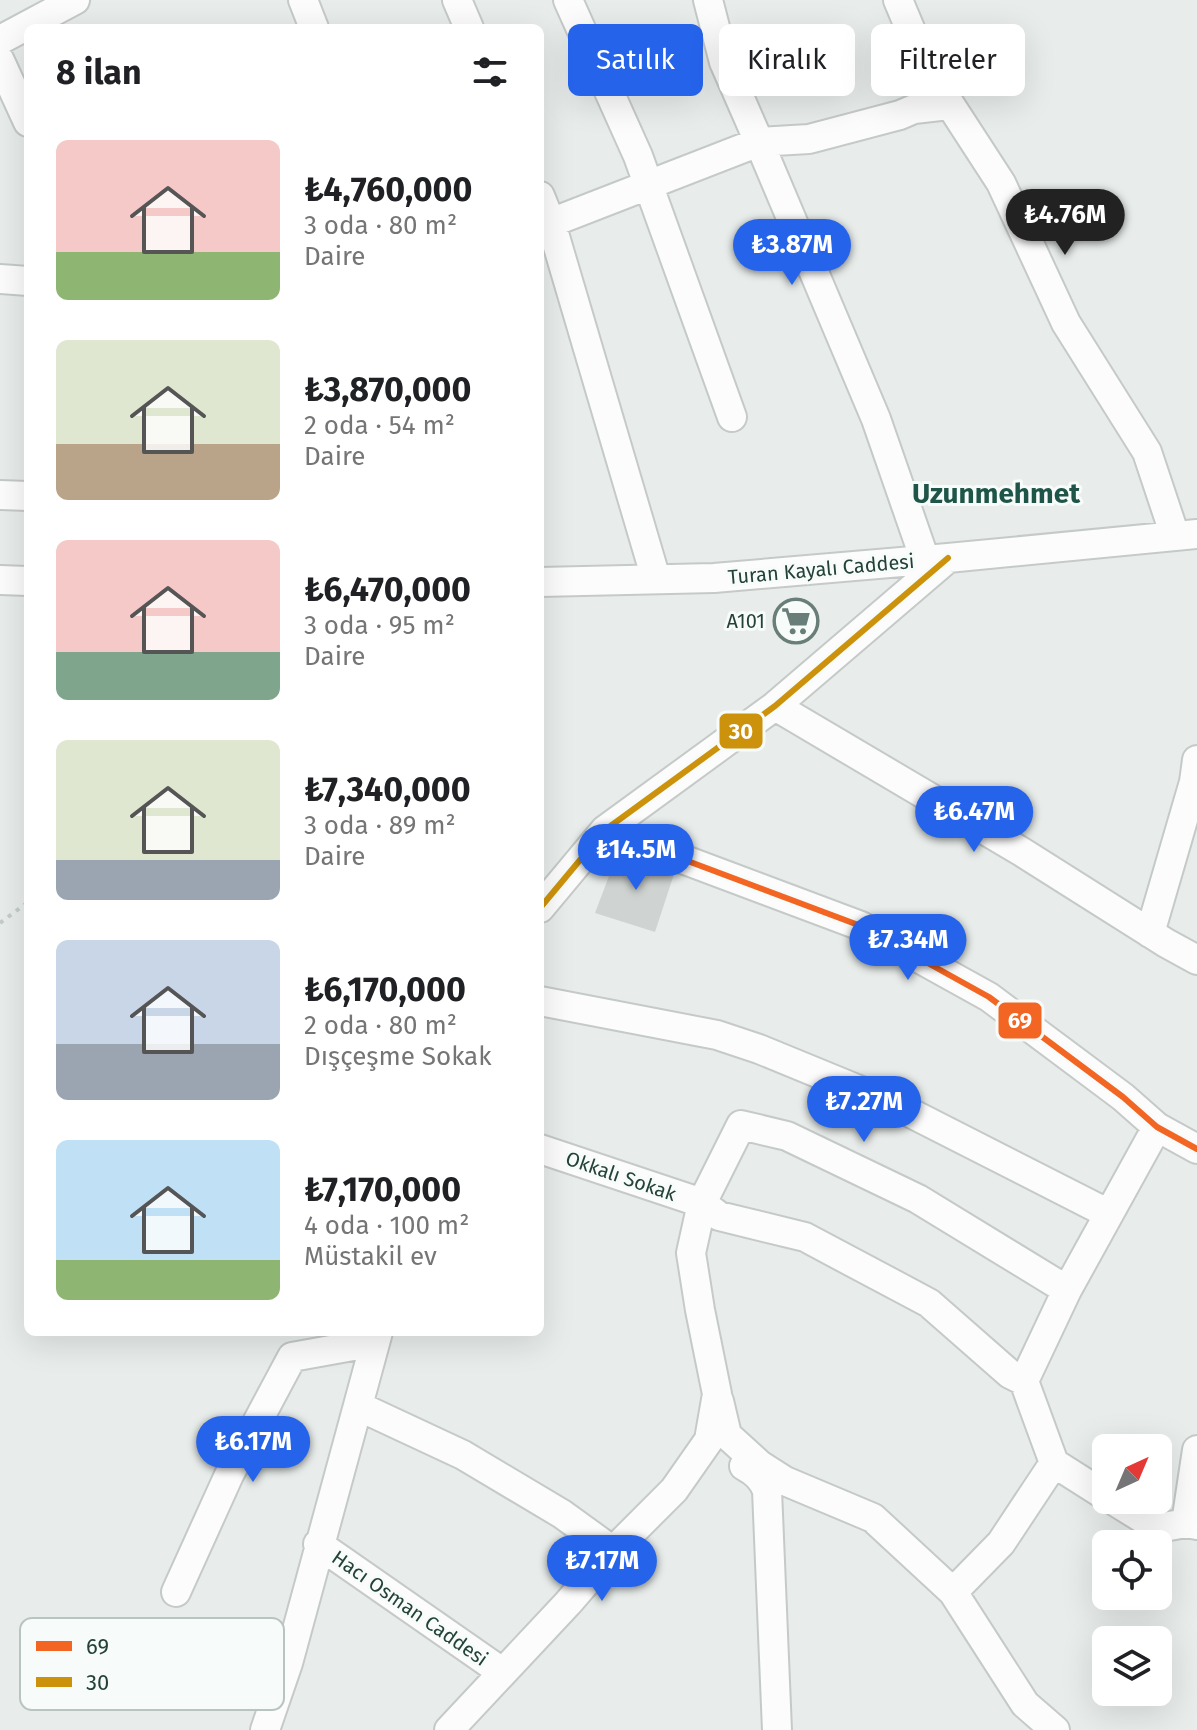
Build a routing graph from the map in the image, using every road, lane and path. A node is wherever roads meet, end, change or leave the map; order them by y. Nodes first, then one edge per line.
1 (75, 0) edge
2 (303, 0) edge
3 (457, 0) edge
4 (568, 0) edge
5 (708, 0) edge
6 (898, 0) edge
7 (30, 24) edge
8 (312, 24) edge
9 (467, 24) edge
10 (24, 27) edge
11 (0, 40) edge
12 (0, 61) edge
13 (949, 105) junction
14 (24, 113) edge
15 (759, 142) junction
16 (648, 185) junction
17 (546, 225) edge
18 (0, 279) edge
19 (24, 281) edge
20 (732, 417) dead end
21 (0, 495) edge
22 (24, 496) edge
23 (1186, 535) edge
24 (937, 559) junction
25 (656, 579) junction
26 (0, 580) edge
27 (24, 581) edge
28 (544, 582) edge
29 (775, 706) junction
30 (1197, 760) edge
31 (605, 830) junction
32 (544, 903) edge
33 (24, 905) edge
34 (0, 923) edge
35 (1150, 933) junction
36 (1197, 960) edge
37 (544, 1002) edge
38 (1157, 1127) junction
39 (1197, 1149) edge
40 (544, 1150) edge
41 (702, 1203) junction
42 (1109, 1214) junction
43 (1067, 1290) junction
44 (377, 1337) edge
45 (1024, 1381) junction
46 (358, 1406) junction
47 (719, 1443) junction
48 (1197, 1450) edge
49 (1054, 1463) junction
50 (776, 1486) junction
51 (1092, 1487) edge
52 (1136, 1514) edge
53 (1192, 1524) edge
54 (319, 1545) junction
55 (613, 1551) junction
56 (176, 1592) dead end
57 (953, 1592) junction
58 (502, 1672) junction
59 (284, 1675) edge
60 (272, 1710) edge
61 (265, 1730) edge
62 (449, 1730) edge
63 (777, 1730) edge
64 (1055, 1730) edge

1 - 7 street
2 - 8 street
3 - 9 street
4 - 16 street
5 - 15 street
6 - 13 street
10 - 11 street
12 - 14 street
13 - 15 street
13 - 23 street
15 - 16 street
15 - 24 street
16 - 17 street
16 - 20 street
17 - 25 street
18 - 19 street
21 - 22 street
23 - 24 street, Turan Kayalı Caddesi
24 - 25 street, Turan Kayalı Caddesi
24 - 29 street
25 - 28 street, Turan Kayalı Caddesi
26 - 27 street
29 - 31 street
29 - 35 street
30 - 35 street
31 - 32 street
31 - 38 street
33 - 34 path
35 - 36 street
37 - 42 street
38 - 39 street
38 - 42 street
40 - 41 street, Okkalı Sokak
41 - 43 street, Hacı Osman Caddesi
41 - 45 street
41 - 47 street, Hacı Osman Caddesi
42 - 43 street
43 - 45 street
44 - 46 street
44 - 56 street
45 - 49 street
46 - 54 street
46 - 55 street
47 - 50 street
47 - 55 street, Hacı Osman Caddesi
48 - 53 street
49 - 51 street
49 - 57 street
50 - 57 street
50 - 63 street
52 - 53 street
54 - 58 street, Hacı Osman Caddesi
54 - 59 street
55 - 58 street, Hacı Osman Caddesi
57 - 64 street
58 - 62 street, Hacı Osman Caddesi
60 - 61 street

